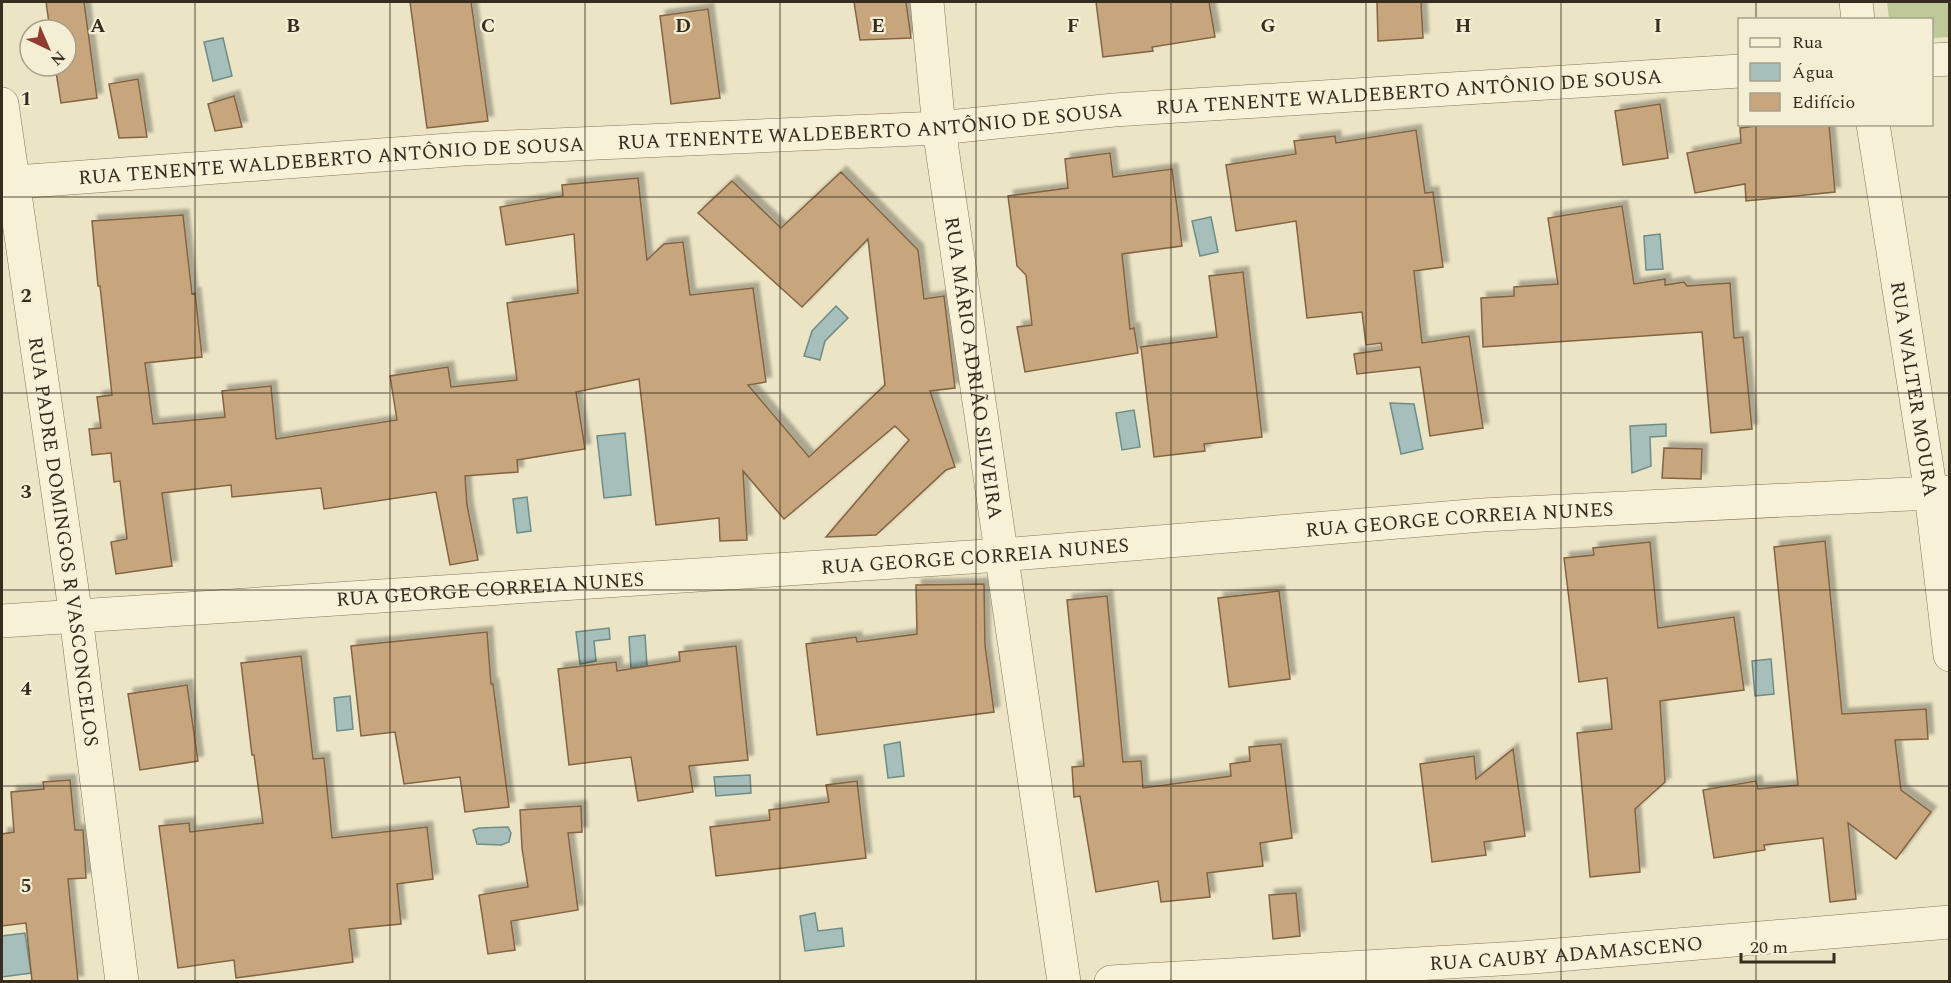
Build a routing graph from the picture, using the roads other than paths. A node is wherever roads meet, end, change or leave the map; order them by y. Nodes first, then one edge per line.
1 (927, 2) edge
2 (1856, 2) edge
3 (1858, 18) edge
4 (1950, 59) edge
5 (1933, 60) edge
6 (1738, 71) edge
7 (2, 104) edge
8 (1873, 126) edge
9 (939, 128) junction
10 (6, 183) edge
11 (1940, 492) edge
12 (1001, 555) junction
13 (76, 617) junction
14 (2, 621) edge
15 (1950, 655) edge
16 (1950, 922) edge
17 (122, 981) edge
18 (1064, 981) edge
19 (1111, 981) edge

1 - 9 street, RUA MÁRIO ADRIÃO SILVEIRA
2 - 3 street
4 - 5 street
6 - 9 street, RUA TENENTE WALDEBERTO ANTÔNIO DE SOUSA
7 - 10 street, RUA PADRE DOMINGOS R VASCONCELOS
8 - 11 street, RUA WALTER MOURA
9 - 10 street, RUA TENENTE WALDEBERTO ANTÔNIO DE SOUSA
9 - 12 street, RUA MÁRIO ADRIÃO SILVEIRA
10 - 13 street, RUA PADRE DOMINGOS R VASCONCELOS
11 - 12 street, RUA GEORGE CORREIA NUNES
11 - 15 street, RUA WALTER MOURA
12 - 13 street, RUA GEORGE CORREIA NUNES
12 - 18 street, RUA MÁRIO ADRIÃO SILVEIRA
13 - 14 street, RUA GEORGE CORREIA NUNES
13 - 17 street, RUA PADRE DOMINGOS R VASCONCELOS
16 - 19 street, RUA CAUBY ADAMASCENO

